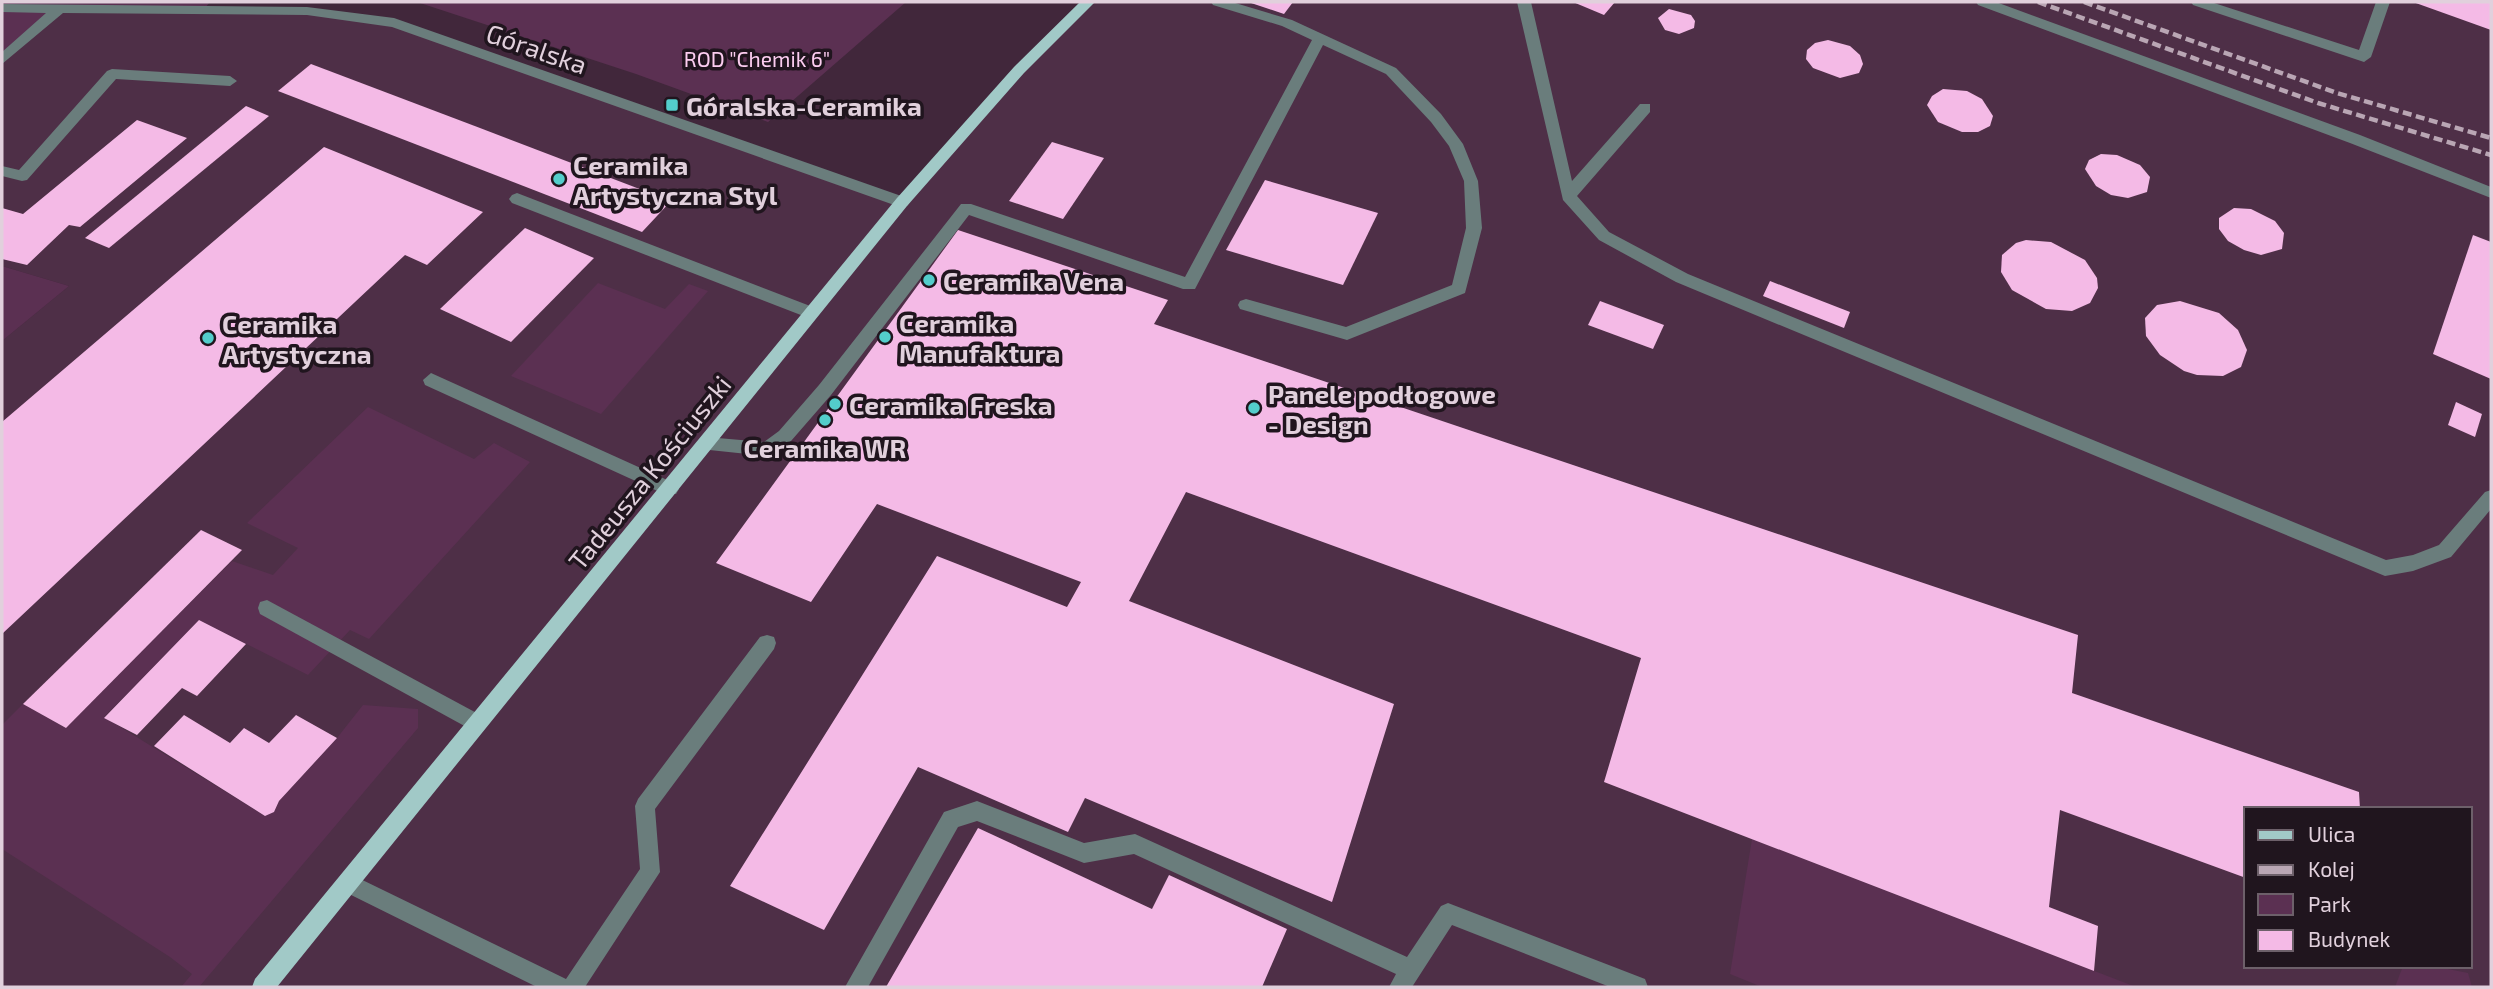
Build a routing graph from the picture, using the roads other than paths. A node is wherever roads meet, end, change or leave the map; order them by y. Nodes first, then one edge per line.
1 (1088, 2) edge
2 (1218, 2) edge
3 (1524, 2) edge
4 (1983, 2) edge
5 (2197, 2) edge
6 (2383, 2) edge
7 (2, 8) edge
8 (60, 8) junction
9 (1321, 37) junction
10 (2, 59) edge
11 (230, 81) dead end
12 (1645, 108) dead end
13 (2, 171) edge
14 (2491, 193) edge
15 (1568, 196) junction
16 (517, 199) dead end
17 (902, 202) junction
18 (1246, 305) dead end
19 (812, 313) junction
20 (430, 380) dead end
21 (706, 444) junction
22 (670, 489) junction
23 (2491, 497) edge
24 (267, 608) dead end
25 (767, 643) dead end
26 (477, 723) junction
27 (348, 883) junction
28 (1406, 979) edge
29 (263, 987) edge
30 (560, 987) edge
31 (573, 987) edge
32 (856, 987) edge
33 (1637, 987) edge

1 - 17 main road, Tadeusza Kościuszki
2 - 9 street
3 - 15 street
4 - 14 street
5 - 6 street
7 - 8 street, Góralska
8 - 10 street
8 - 17 street, Góralska
9 - 18 street
9 - 21 street
11 - 13 street
12 - 15 street
15 - 23 street
16 - 19 street
17 - 19 main road, Tadeusza Kościuszki
19 - 21 main road, Tadeusza Kościuszki
20 - 22 street
21 - 22 main road, Tadeusza Kościuszki
22 - 26 main road, Tadeusza Kościuszki
24 - 26 street
25 - 31 street
26 - 27 main road, Tadeusza Kościuszki
27 - 29 main road, Tadeusza Kościuszki
27 - 30 street
28 - 32 street
28 - 33 street

